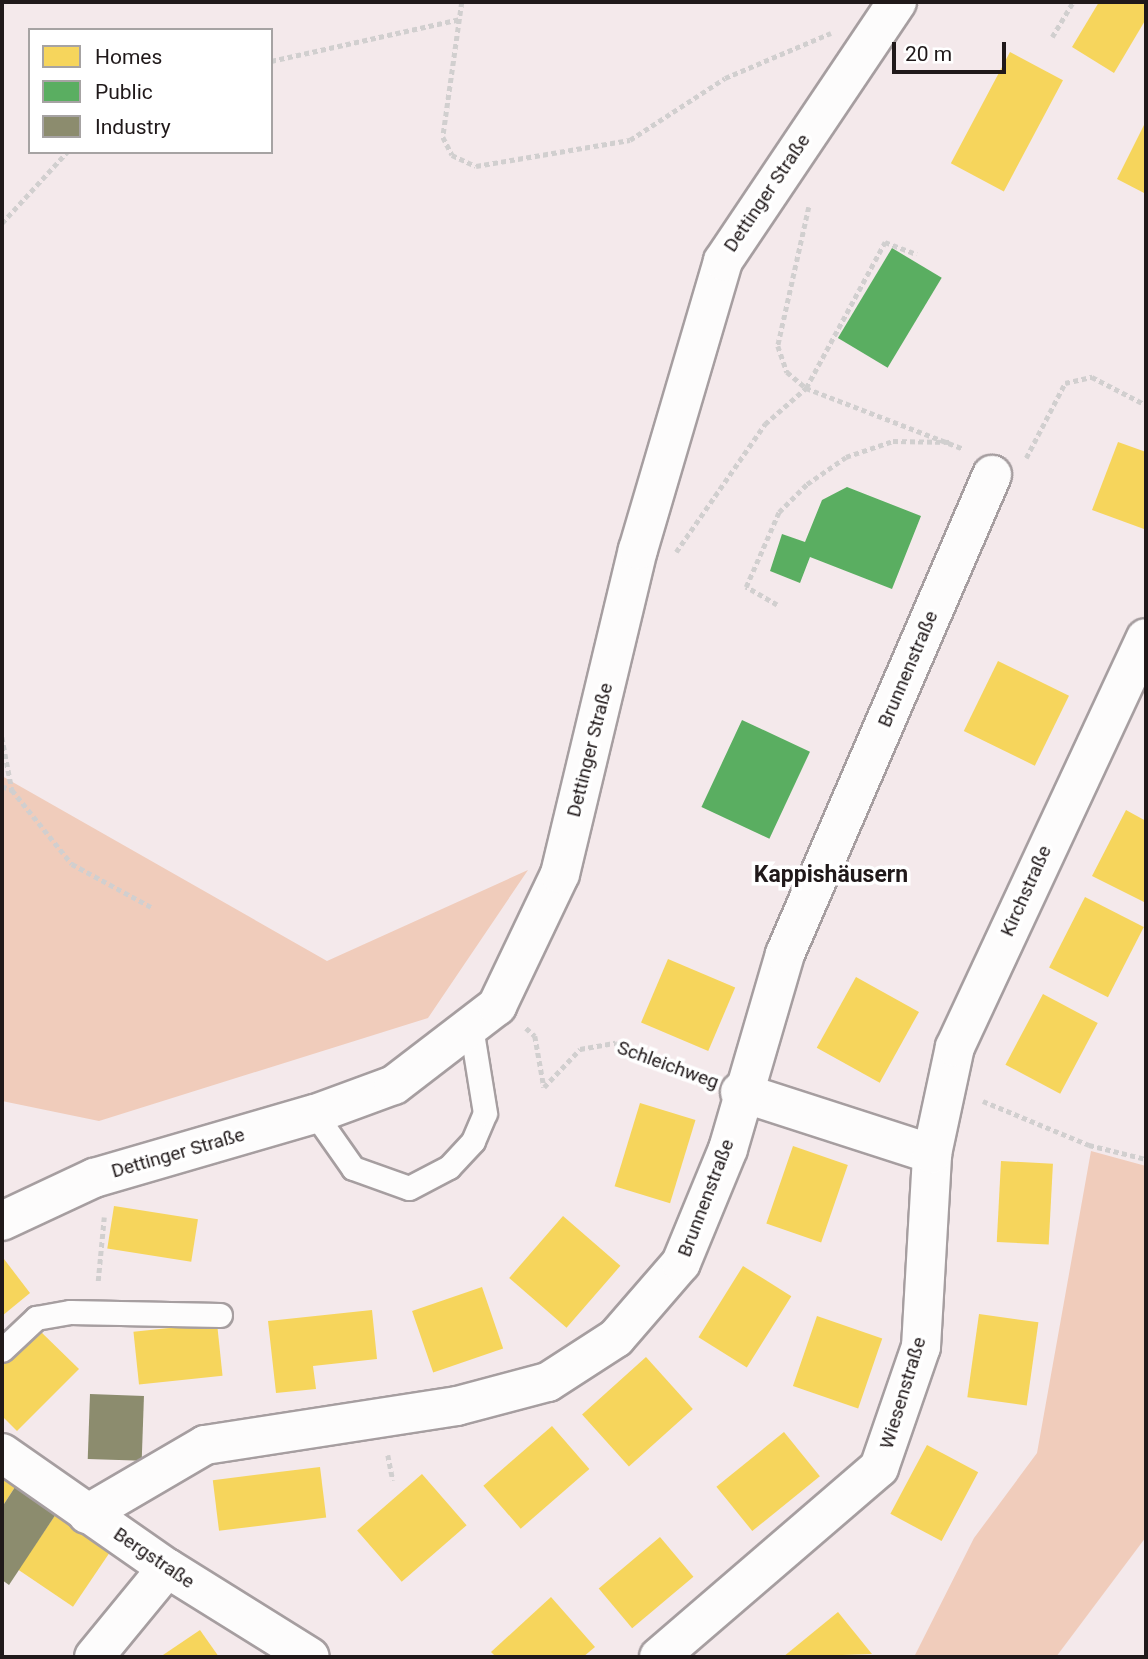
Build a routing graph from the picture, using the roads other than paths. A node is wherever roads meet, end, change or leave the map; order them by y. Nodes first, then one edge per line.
1 (897, 2) edge
2 (992, 475) road end
3 (1146, 638) edge
4 (484, 1017) junction
5 (740, 1092) junction
6 (315, 1114) junction
7 (932, 1154) junction
8 (2, 1221) edge
9 (220, 1315) dead end
10 (2, 1350) edge
11 (2, 1453) edge
12 (87, 1514) junction
13 (167, 1568) junction
14 (94, 1657) edge
15 (310, 1657) edge
16 (659, 1657) edge

1 - 4 street, Dettinger Straße
2 - 5 street, Brunnenstraße
3 - 7 street, Kirchstraße
4 - 6 street, Dettinger Straße
4 - 6 lane
5 - 7 street
5 - 12 street, Brunnenstraße
6 - 8 street, Dettinger Straße
7 - 16 street, Wiesenstraße
9 - 10 lane
11 - 12 street, Bergstraße
12 - 13 street, Bergstraße
13 - 14 street
13 - 15 street, Bergstraße

